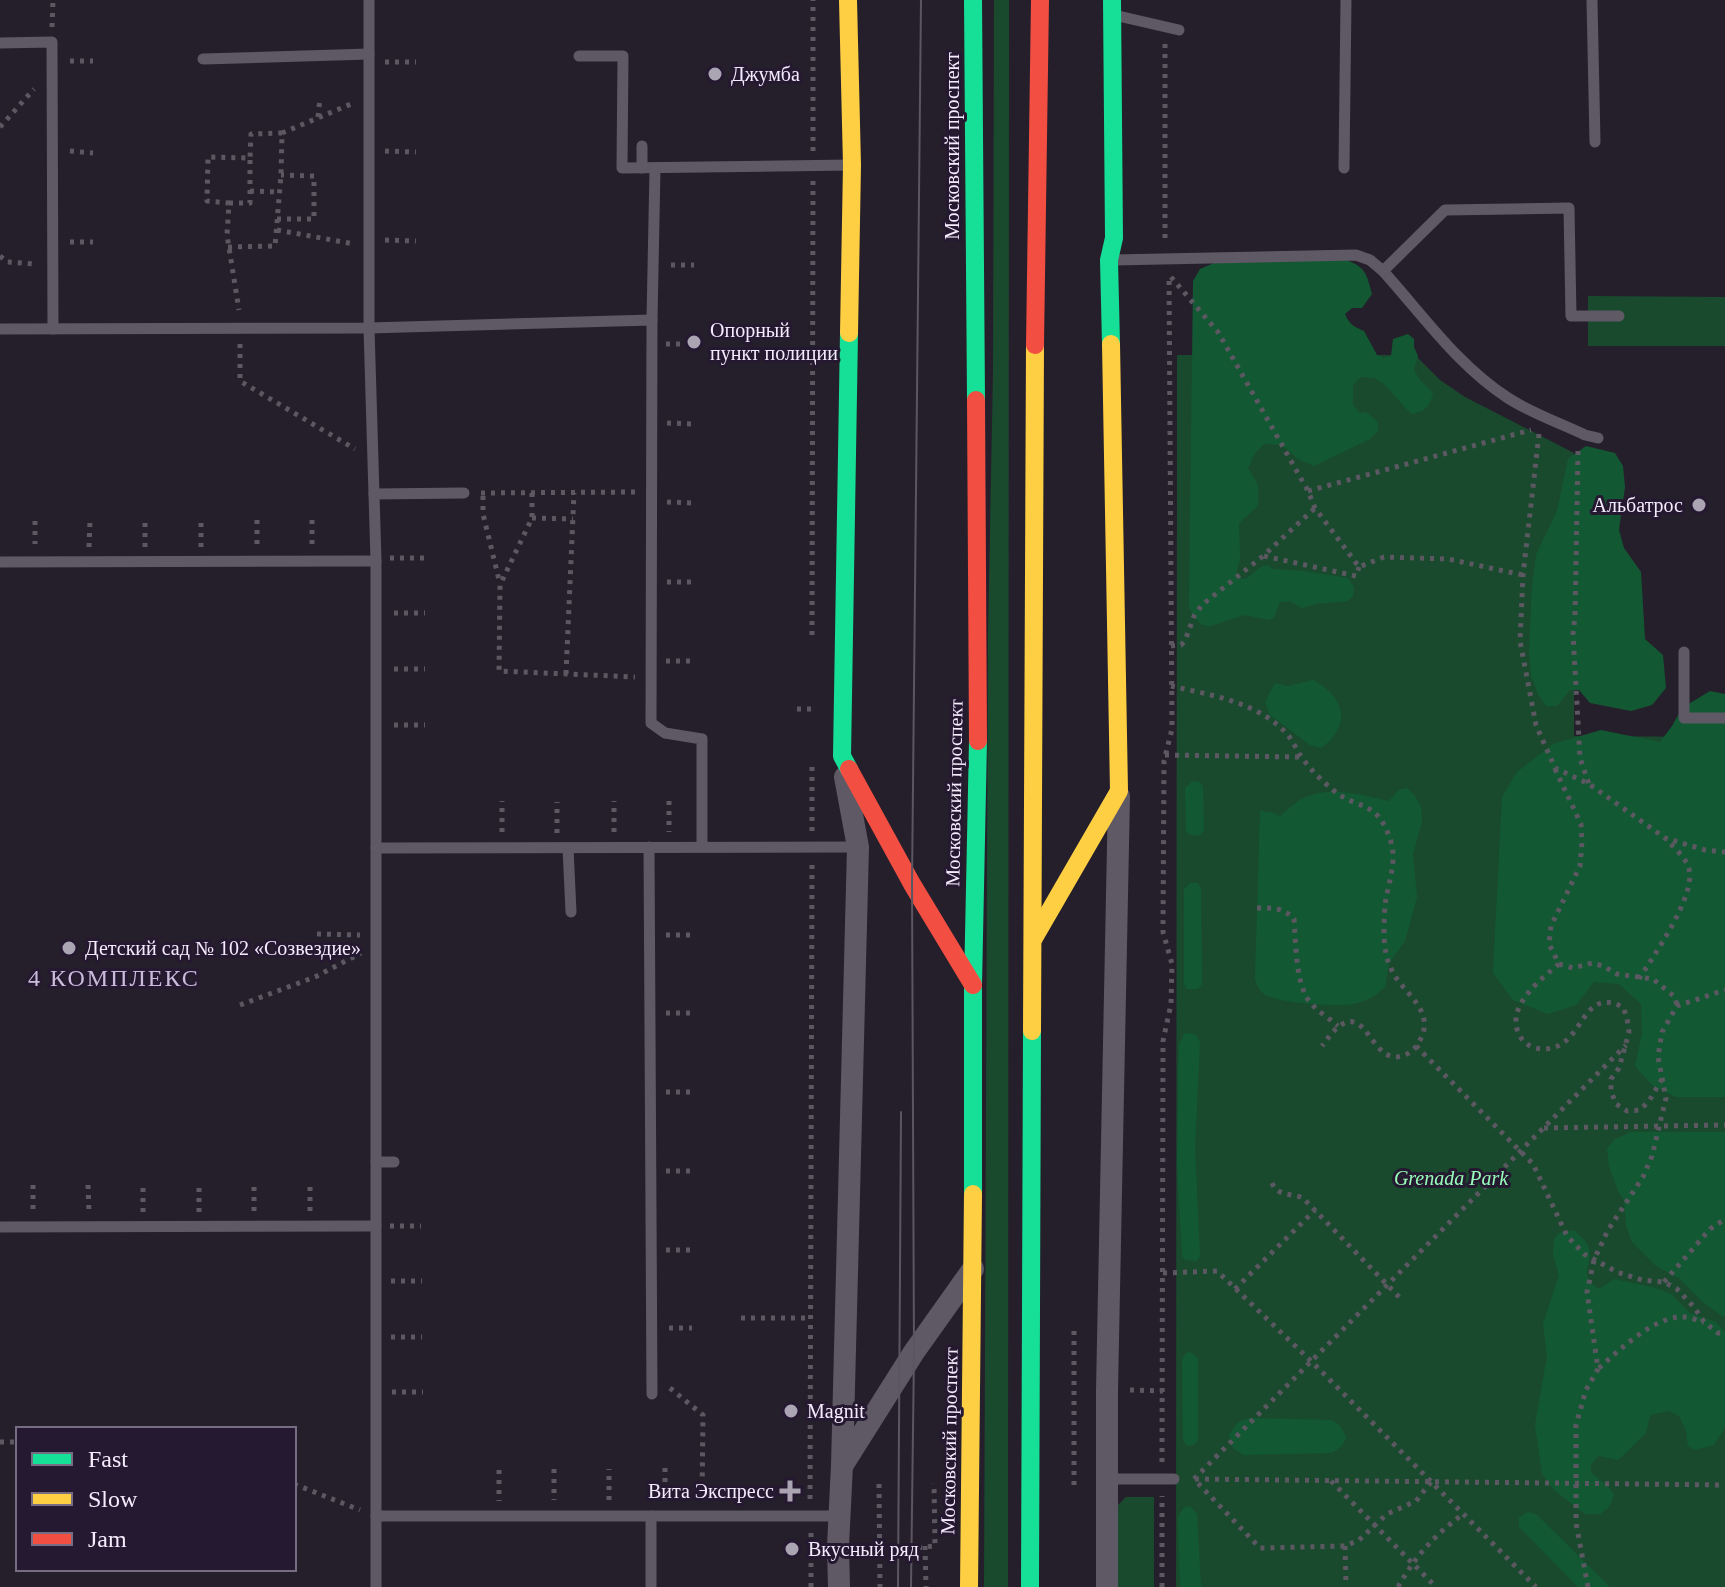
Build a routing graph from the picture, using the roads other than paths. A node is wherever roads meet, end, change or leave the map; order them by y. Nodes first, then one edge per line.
1 (369, 0) edge
2 (848, 0) edge
3 (973, 0) edge
4 (1040, 0) edge
5 (1346, 0) edge
6 (1592, 0) edge
7 (1112, 7) edge
8 (1179, 30) dead end
9 (0, 43) edge
10 (579, 56) dead end
11 (369, 58) junction
12 (203, 59) dead end
13 (1595, 142) dead end
14 (642, 146) dead end
15 (852, 165) junction
16 (649, 168) junction
17 (1344, 168) dead end
18 (1109, 260) junction
19 (1383, 271) junction
20 (1619, 316) dead end
21 (652, 320) junction
22 (369, 328) junction
23 (0, 329) edge
24 (53, 329) junction
25 (1598, 438) dead end
26 (464, 493) road end
27 (374, 494) junction
28 (376, 559) junction
29 (0, 562) edge
30 (1684, 652) dead end
31 (1725, 718) edge
32 (842, 756) junction
33 (1119, 791) junction
34 (649, 847) junction
35 (702, 847) junction
36 (858, 847) junction
37 (376, 848) junction
38 (563, 848) junction
39 (571, 912) dead end
40 (1032, 941) junction
41 (973, 985) junction
42 (376, 1162) junction
43 (394, 1162) dead end
44 (376, 1226) junction
45 (0, 1227) edge
46 (973, 1268) junction
47 (652, 1394) dead end
48 (842, 1465) junction
49 (1107, 1479) junction
50 (1168, 1479) road end
51 (376, 1516) junction
52 (651, 1516) junction
53 (840, 1516) junction
54 (376, 1587) edge
55 (651, 1587) edge
56 (839, 1587) edge
57 (969, 1587) edge
58 (1030, 1587) edge
59 (1107, 1587) edge

1 - 11 lane
2 - 15 main road
3 - 41 main road, Московский проспект
4 - 40 main road
5 - 17 lane
6 - 13 lane
7 - 8 lane
7 - 18 main road
9 - 24 lane
10 - 16 lane
11 - 12 lane
11 - 22 lane
14 - 16 lane
15 - 16 lane
15 - 32 main road
16 - 21 lane
18 - 19 lane
18 - 33 main road
19 - 20 lane
19 - 25 lane
21 - 22 lane
21 - 35 lane
22 - 24 lane
22 - 27 lane
23 - 24 lane
26 - 27 lane
27 - 28 lane
28 - 29 lane
28 - 37 lane
30 - 31 lane
32 - 36 street
32 - 41 main road
33 - 40 main road
33 - 49 street
34 - 35 lane
34 - 38 lane
34 - 47 lane
35 - 36 lane
36 - 48 street
37 - 38 lane
37 - 42 lane
38 - 39 lane
40 - 58 main road
41 - 46 main road, Московский проспект
42 - 43 lane
42 - 44 lane
44 - 45 lane
44 - 51 lane
46 - 48 street
46 - 57 main road, Московский проспект
48 - 53 street
49 - 50 lane
49 - 59 street
51 - 52 lane
51 - 54 lane
52 - 53 lane
52 - 55 lane
53 - 56 street

